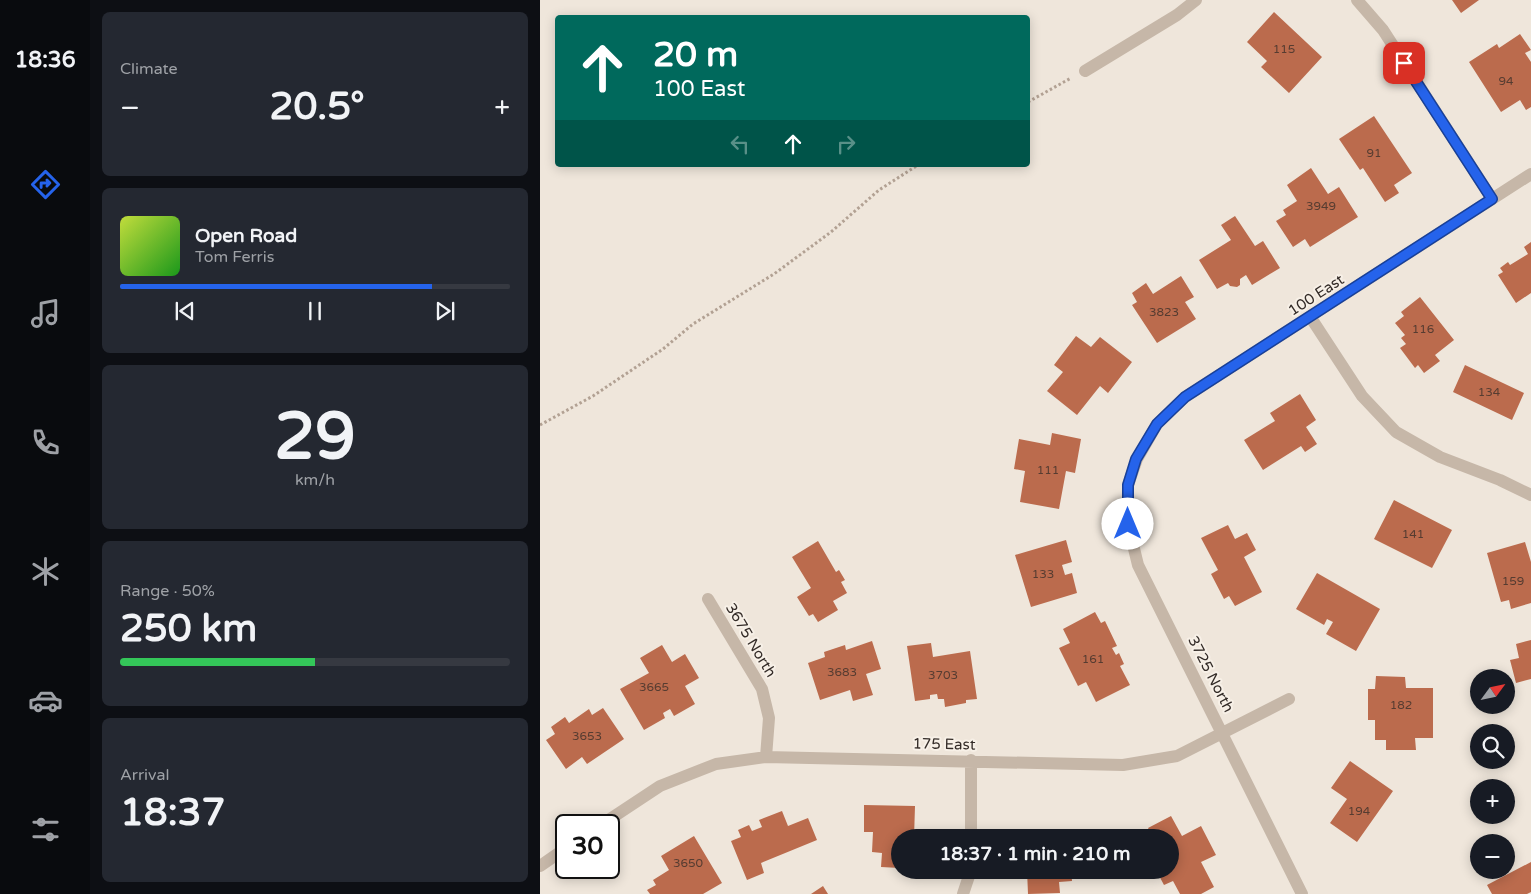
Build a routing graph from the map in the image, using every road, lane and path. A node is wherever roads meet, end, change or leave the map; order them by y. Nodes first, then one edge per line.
1 (1196, 0) edge
2 (1356, 0) edge
3 (1085, 71) joint
4 (1030, 101) edge
5 (915, 167) edge
6 (1531, 174) edge
7 (1492, 199) junction
8 (1311, 318) junction
9 (540, 425) edge
10 (1136, 459) joint
11 (1531, 495) edge
12 (708, 599) dead end
13 (1289, 699) dead end
14 (1222, 733) junction
15 (766, 757) junction
16 (971, 760) junction
17 (618, 814) edge
18 (971, 829) edge
19 (555, 856) edge
20 (540, 866) edge
21 (968, 879) edge
22 (963, 894) edge
23 (1302, 894) edge

1 - 3 street
2 - 7 street
3 - 4 path
5 - 9 path
6 - 7 street, 100 East
7 - 8 street, 100 East
8 - 10 street, 100 East
8 - 11 street
10 - 14 street, 3725 North
12 - 15 street, 3675 North
13 - 14 street, 175 East
14 - 16 street, 175 East
14 - 23 street, 3725 North
15 - 16 street, 175 East
15 - 17 street, 175 East
16 - 18 street
19 - 20 street
21 - 22 street

